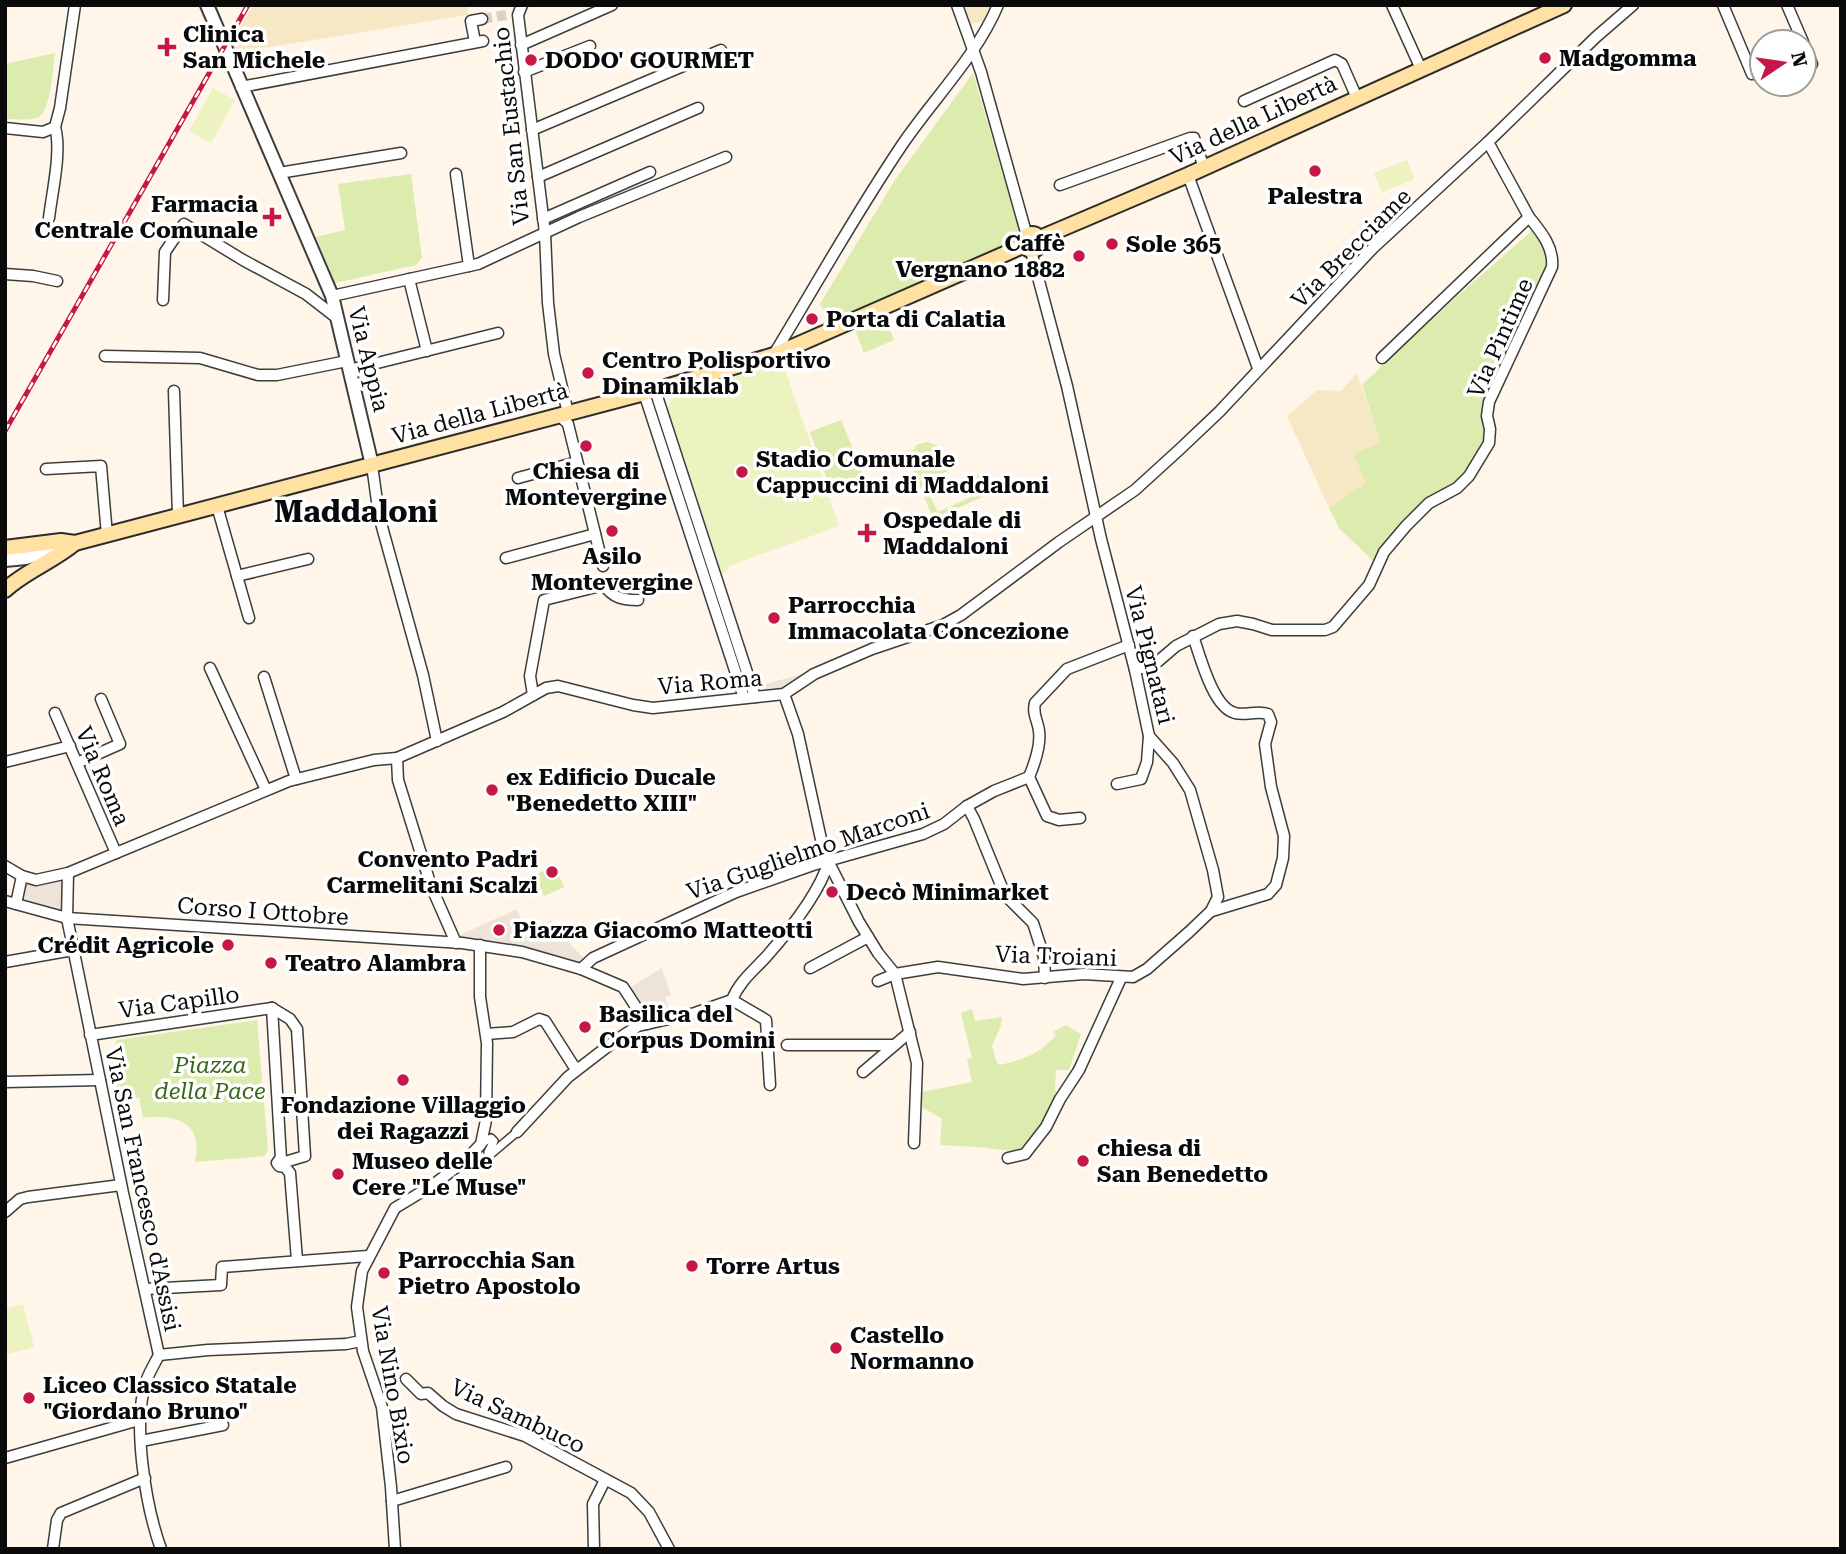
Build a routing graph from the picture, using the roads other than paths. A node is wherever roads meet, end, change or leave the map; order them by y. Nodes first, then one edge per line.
1 (75, 5) edge
2 (207, 5) edge
3 (612, 5) edge
4 (957, 5) edge
5 (998, 5) edge
6 (1392, 5) edge
7 (1564, 5) edge
8 (1633, 5) edge
9 (1723, 5) edge
10 (1787, 5) edge
11 (521, 9) edge
12 (506, 15) tunnel mouth
13 (482, 19) dead end
14 (1797, 28) edge
15 (521, 44) junction
16 (590, 46) dead end
17 (721, 50) dead end
18 (973, 50) junction
19 (1748, 64) edge
20 (1421, 69) junction
21 (524, 72) junction
22 (241, 87) junction
23 (1357, 97) junction
24 (1244, 101) dead end
25 (698, 108) dead end
26 (55, 127) junction
27 (5, 128) edge
28 (532, 130) junction
29 (1488, 142) junction
30 (401, 153) dead end
31 (726, 157) dead end
32 (1204, 168) junction
33 (650, 172) dead end
34 (279, 173) junction
35 (456, 174) dead end
36 (1188, 175) junction
37 (538, 177) junction
38 (1060, 185) dead end
39 (1529, 217) junction
40 (49, 218) dead end
41 (544, 219) junction
42 (545, 233) junction
43 (1031, 242) junction
44 (469, 266) junction
45 (5, 274) edge
46 (409, 279) junction
47 (57, 281) dead end
48 (332, 296) junction
49 (163, 300) dead end
50 (337, 318) junction
51 (498, 333) dead end
52 (427, 351) junction
53 (774, 355) junction
54 (105, 356) dead end
55 (1382, 358) dead end
56 (348, 365) junction
57 (1258, 368) junction
58 (174, 391) dead end
59 (649, 392) junction
60 (564, 414) junction
61 (577, 462) junction
62 (372, 465) junction
63 (46, 469) dead end
64 (518, 478) dead end
65 (217, 506) junction
66 (178, 516) junction
67 (1097, 518) junction
68 (595, 534) junction
69 (107, 535) junction
70 (75, 543) junction
71 (5, 548) edge
72 (506, 558) dead end
73 (308, 559) dead end
74 (5, 560) edge
75 (603, 566) dead end
76 (237, 576) junction
77 (5, 590) edge
78 (638, 600) dead end
79 (249, 618) dead end
80 (1192, 636) junction
81 (1129, 645) junction
82 (210, 668) dead end
83 (1135, 670) junction
84 (264, 677) dead end
85 (784, 694) junction
86 (533, 695) junction
87 (749, 697) junction
88 (101, 699) dead end
89 (55, 713) dead end
90 (1149, 736) junction
91 (437, 741) junction
92 (70, 746) junction
93 (397, 758) junction
94 (5, 762) edge
95 (77, 763) junction
96 (1029, 777) junction
97 (296, 779) junction
98 (1117, 784) dead end
99 (266, 790) junction
100 (967, 806) junction
101 (1080, 818) dead end
102 (116, 853) junction
103 (830, 860) junction
104 (5, 866) edge
105 (68, 873) junction
106 (22, 876) junction
107 (5, 901) edge
108 (16, 904) junction
109 (1211, 911) junction
110 (66, 918) junction
111 (868, 937) junction
112 (456, 943) junction
113 (480, 945) junction
114 (73, 950) junction
115 (5, 962) edge
116 (810, 968) dead end
117 (581, 969) junction
118 (894, 974) junction
119 (1045, 978) junction
120 (1121, 978) junction
121 (877, 981) dead end
122 (732, 1000) junction
123 (272, 1008) junction
124 (646, 1024) junction
125 (910, 1032) junction
126 (486, 1034) junction
127 (90, 1035) junction
128 (787, 1045) dead end
129 (894, 1045) junction
130 (578, 1069) junction
131 (863, 1072) dead end
132 (100, 1080) junction
133 (5, 1082) edge
134 (770, 1085) dead end
135 (517, 1132) joint
136 (914, 1143) dead end
137 (481, 1144) junction
138 (1008, 1158) dead end
139 (283, 1162) junction
140 (121, 1185) junction
141 (5, 1212) edge
142 (368, 1256) junction
143 (297, 1260) junction
144 (145, 1289) junction
145 (361, 1341) junction
146 (159, 1355) junction
147 (406, 1379) dead end
148 (139, 1420) junction
149 (223, 1425) dead end
150 (141, 1441) junction
151 (5, 1458) edge
152 (506, 1467) dead end
153 (145, 1478) junction
154 (605, 1480) junction
155 (392, 1501) junction
156 (53, 1549) edge
157 (161, 1549) edge
158 (395, 1549) edge
159 (594, 1549) edge
160 (669, 1549) edge

1 - 26 street
2 - 22 street, Via Appia
3 - 15 street
4 - 18 street, Via Pignatari
5 - 18 street
6 - 20 street
7 - 20 main road, Via della Libertà
8 - 29 street, Via Brecciame
9 - 19 street
10 - 14 street
11 - 12 street
11 - 15 street, Via San Eustachio
13 - 22 street
15 - 21 street, Via San Eustachio
16 - 21 street
17 - 28 street
18 - 43 street, Via Pignatari
18 - 53 street
20 - 23 main road, Via della Libertà
21 - 28 street, Via San Eustachio
22 - 34 street, Via Appia
23 - 24 street
23 - 32 main road, Via della Libertà
25 - 37 street
26 - 27 street
26 - 40 street
28 - 37 street, Via San Eustachio
29 - 39 street, Via Pintime
29 - 57 street, Via Brecciame
30 - 34 street
31 - 42 street
32 - 36 main road, Via della Libertà
32 - 38 street
33 - 41 street
34 - 48 street, Via Appia
35 - 44 street
36 - 43 main road, Via della Libertà
36 - 57 street
37 - 41 street, Via San Eustachio
39 - 55 street, Via Pintime
39 - 80 street, Via Pintime
41 - 42 street, Via San Eustachio
42 - 44 street, Via San Eustachio
42 - 60 street
43 - 53 main road, Via della Libertà
43 - 67 street, Via Pignatari
44 - 46 street, Via San Eustachio
45 - 47 street
46 - 48 street, Via San Eustachio
46 - 52 street
48 - 50 street, Via Appia
49 - 50 street
50 - 56 street, Via Appia
51 - 52 street
52 - 56 street
53 - 59 main road, Via della Libertà
54 - 56 street
56 - 62 street, Via Appia
57 - 67 street, Via Brecciame
58 - 66 street
59 - 60 main road, Via della Libertà
59 - 87 street
60 - 61 street
60 - 62 main road, Via della Libertà
61 - 64 street
61 - 68 street
62 - 65 main road, Via della Libertà
62 - 91 street, Via Appia
63 - 69 street
65 - 66 main road, Via della Libertà
65 - 76 street
66 - 69 main road, Via della Libertà
67 - 81 street, Via Pignatari
67 - 85 street, Via Roma
68 - 72 street
68 - 75 street
69 - 70 main road, Via della Libertà
70 - 71 main road
70 - 74 street, Via della Libertà
70 - 77 main road
73 - 76 street
76 - 79 street
78 - 86 street
80 - 83 street, Via Pintime
80 - 109 street
81 - 83 street, Via Pignatari
81 - 96 street
82 - 99 street
83 - 90 street, Via Pignatari
84 - 97 street
85 - 87 street, Via Roma
85 - 103 street
86 - 87 street, Via Roma
86 - 91 street, Via Roma
88 - 95 street
89 - 92 street, Via Roma
90 - 98 street
90 - 109 street, Via Pignatari
91 - 93 street, Via Roma
92 - 94 street
92 - 95 street, Via Roma
93 - 97 street, Via Roma
93 - 112 street
95 - 102 street, Via Roma
96 - 100 street, Via Guglielmo Marconi
96 - 101 street
97 - 99 street, Via Roma
99 - 102 street, Via Roma
100 - 103 street, Via Guglielmo Marconi
100 - 119 street
102 - 105 street, Via Roma
103 - 111 street
103 - 117 street, Via Guglielmo Marconi
103 - 122 street
104 - 106 street
105 - 106 street, Via Roma
105 - 110 street, Via San Francesco d'Assisi
106 - 108 street
107 - 108 street, Corso I Ottobre
108 - 110 street, Corso I Ottobre
109 - 120 street, Via Troiani
110 - 112 street, Corso I Ottobre
110 - 114 street, Via San Francesco d'Assisi
111 - 116 street
111 - 118 street
112 - 113 street, Corso I Ottobre
113 - 117 street, Corso I Ottobre
113 - 126 street
114 - 115 street
114 - 127 street, Via San Francesco d'Assisi
117 - 124 street, Corso I Ottobre
118 - 119 street, Via Troiani
118 - 121 street, Via Troiani
118 - 125 street
119 - 120 street, Via Troiani
120 - 138 street
122 - 124 street
122 - 134 street
123 - 127 street, Via Capillo
123 - 139 street
123 - 139 street
124 - 130 street
125 - 129 street
125 - 136 street
126 - 130 street
126 - 137 street
127 - 132 street, Via San Francesco d'Assisi
128 - 129 street
129 - 131 street
130 - 135 street
132 - 133 street
132 - 140 street, Via San Francesco d'Assisi
135 - 137 street
137 - 142 street, Via Nino Bixio
139 - 143 street
140 - 141 street
140 - 144 street, Via San Francesco d'Assisi
142 - 143 street
142 - 145 street, Via Nino Bixio
143 - 144 street
144 - 146 street, Via San Francesco d'Assisi
145 - 146 street
145 - 155 street, Via Nino Bixio
146 - 148 street, Via San Francesco d'Assisi
147 - 154 street, Via Sambuco
148 - 150 street, Via San Francesco d'Assisi
148 - 151 street
149 - 150 street
150 - 153 street, Via San Francesco d'Assisi
152 - 155 street
153 - 156 street
153 - 157 street, Via San Francesco d'Assisi
154 - 159 street
154 - 160 street, Via Sambuco
155 - 158 street, Via Nino Bixio

